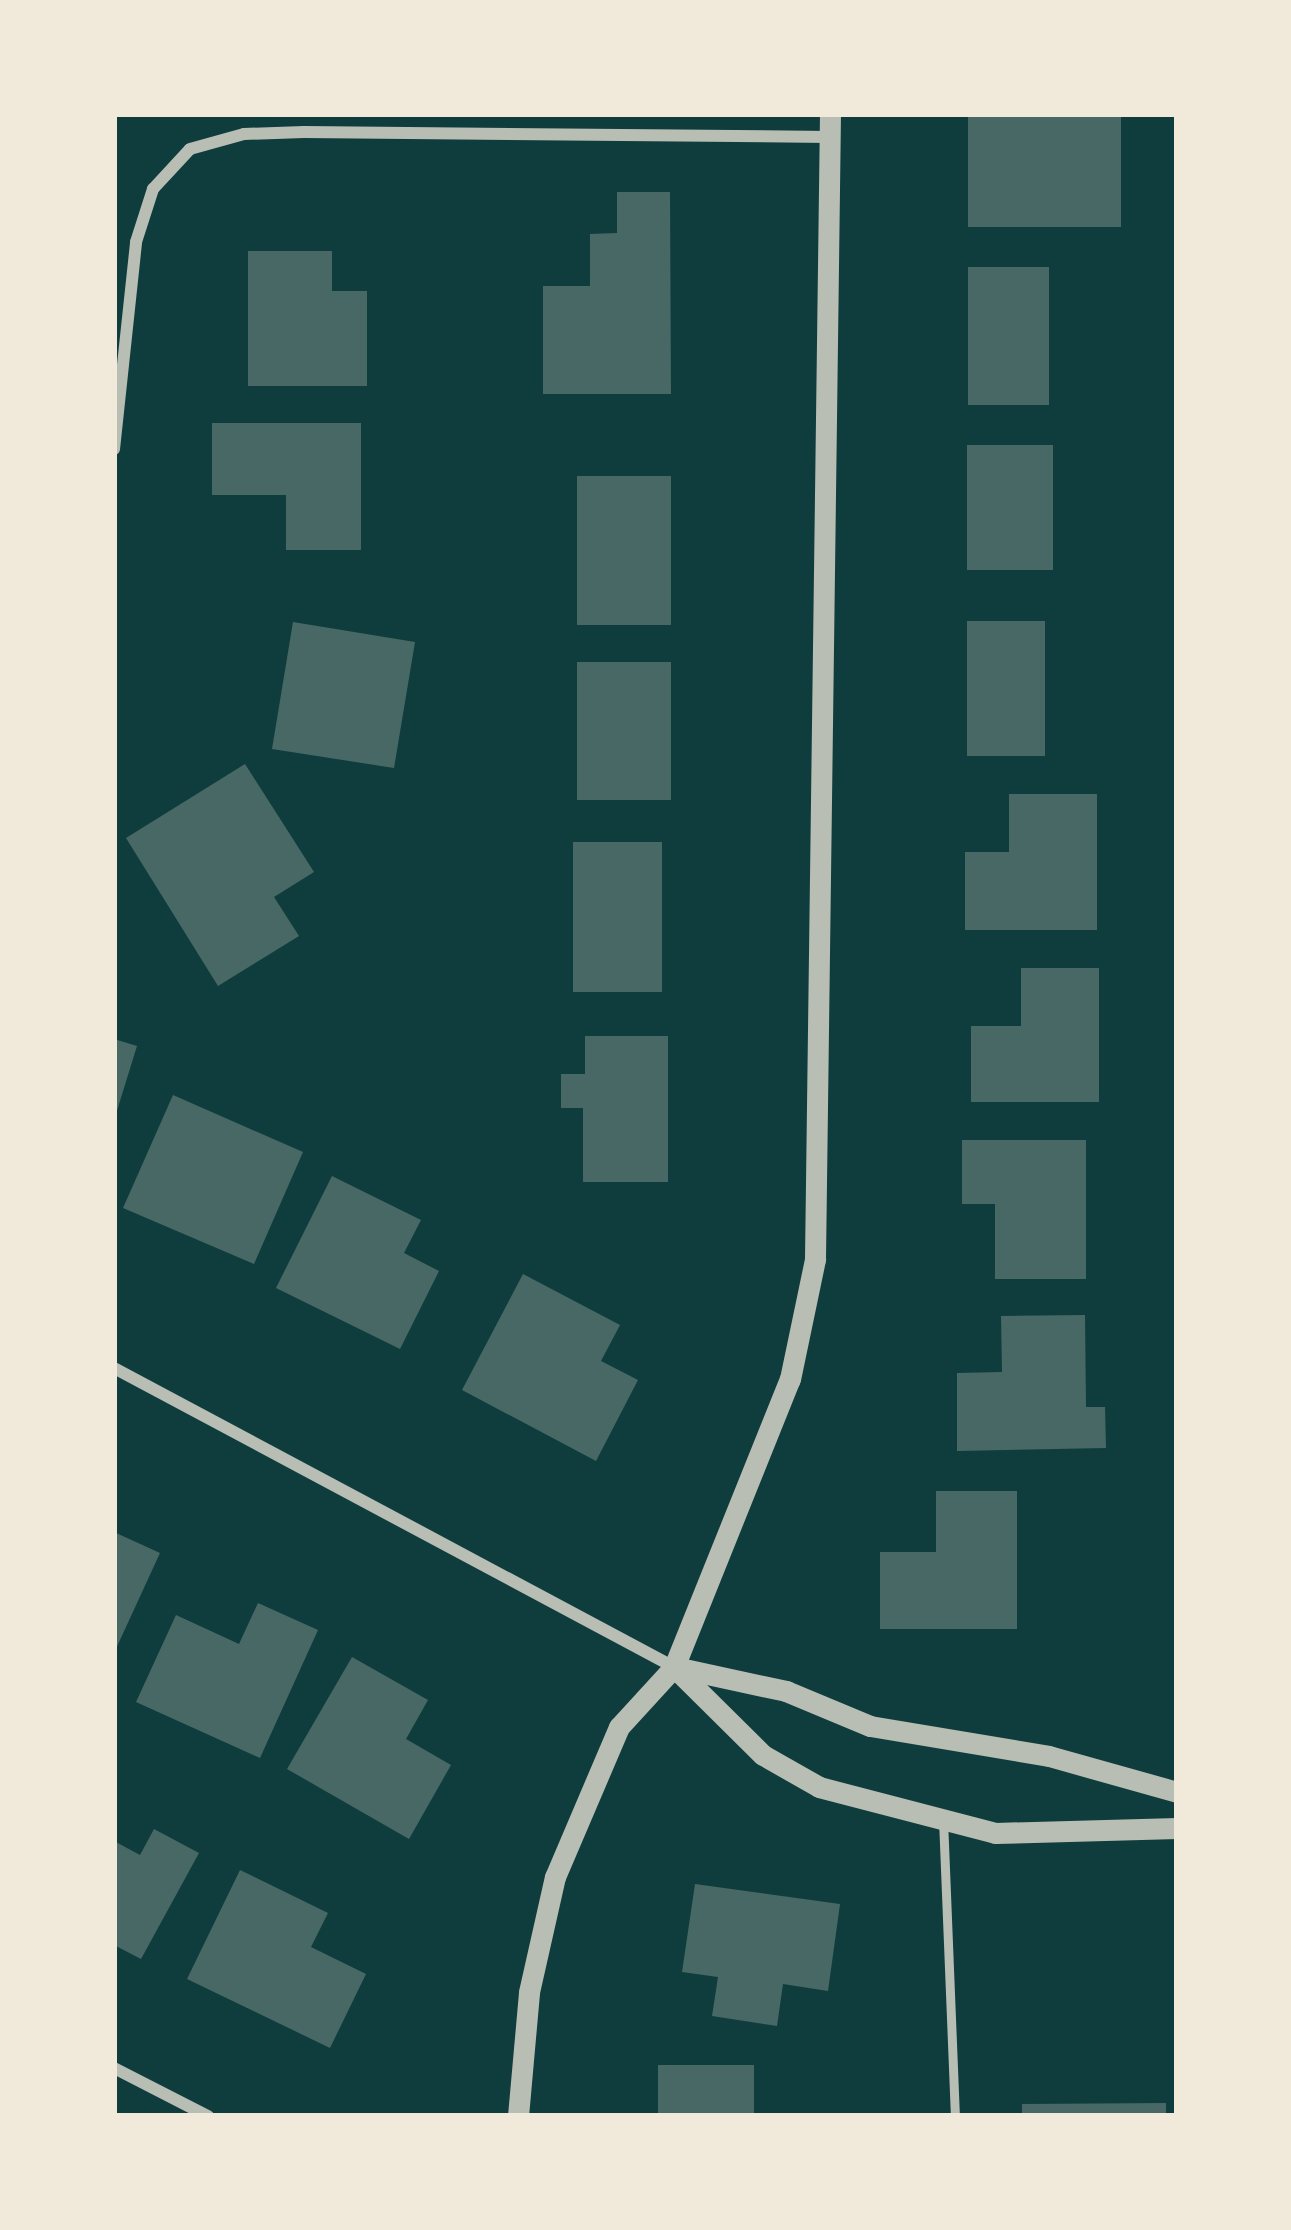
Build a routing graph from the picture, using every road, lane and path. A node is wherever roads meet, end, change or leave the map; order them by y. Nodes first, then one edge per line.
1 (830, 126) edge
2 (114, 448) edge
3 (114, 1368) edge
4 (674, 1667) junction
5 (1177, 1792) edge
6 (943, 1819) junction
7 (1177, 1828) edge
8 (114, 2068) edge
9 (208, 2116) edge
10 (518, 2116) edge
11 (955, 2116) edge

1 - 2 street
1 - 4 street
3 - 4 street
4 - 5 street
4 - 6 street
4 - 10 street
6 - 7 street
6 - 11 lane
8 - 9 street

